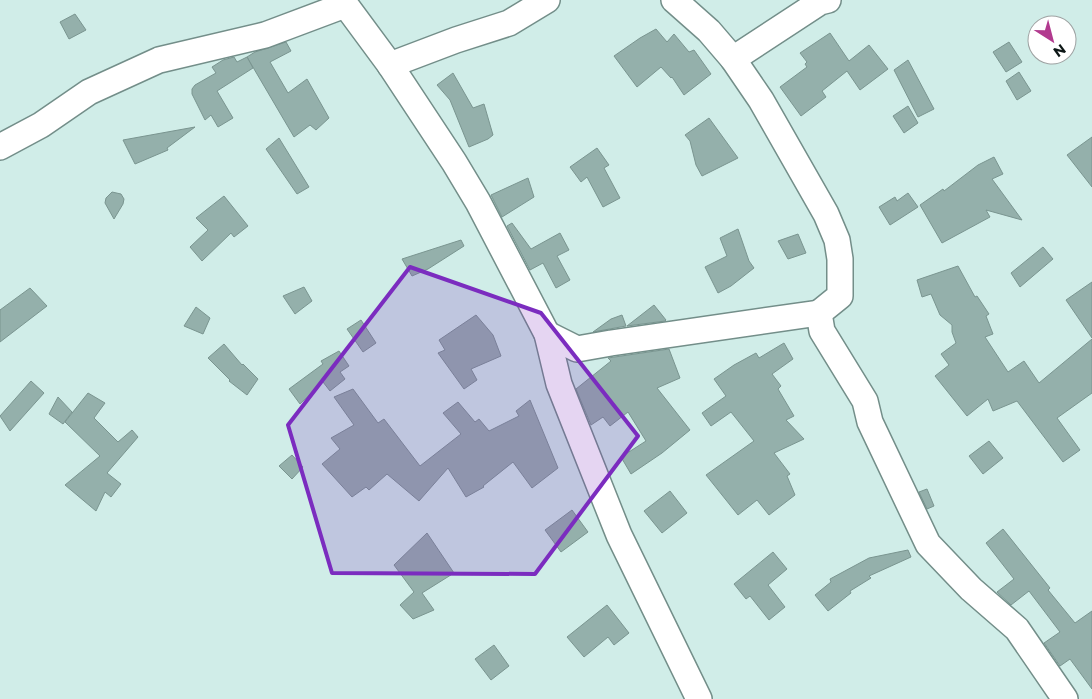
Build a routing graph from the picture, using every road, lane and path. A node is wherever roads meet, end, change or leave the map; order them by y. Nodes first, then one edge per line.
1 (547, 0) edge
2 (674, 0) edge
3 (828, 0) edge
4 (344, 3) edge
5 (733, 58) junction
6 (390, 65) junction
7 (0, 148) edge
8 (819, 313) junction
9 (547, 334) junction
10 (699, 699) edge
11 (1065, 699) edge

1 - 6 street
2 - 5 street
3 - 5 street
4 - 6 street
4 - 7 street
5 - 8 street
6 - 9 street
8 - 9 street
8 - 11 street
9 - 10 street

